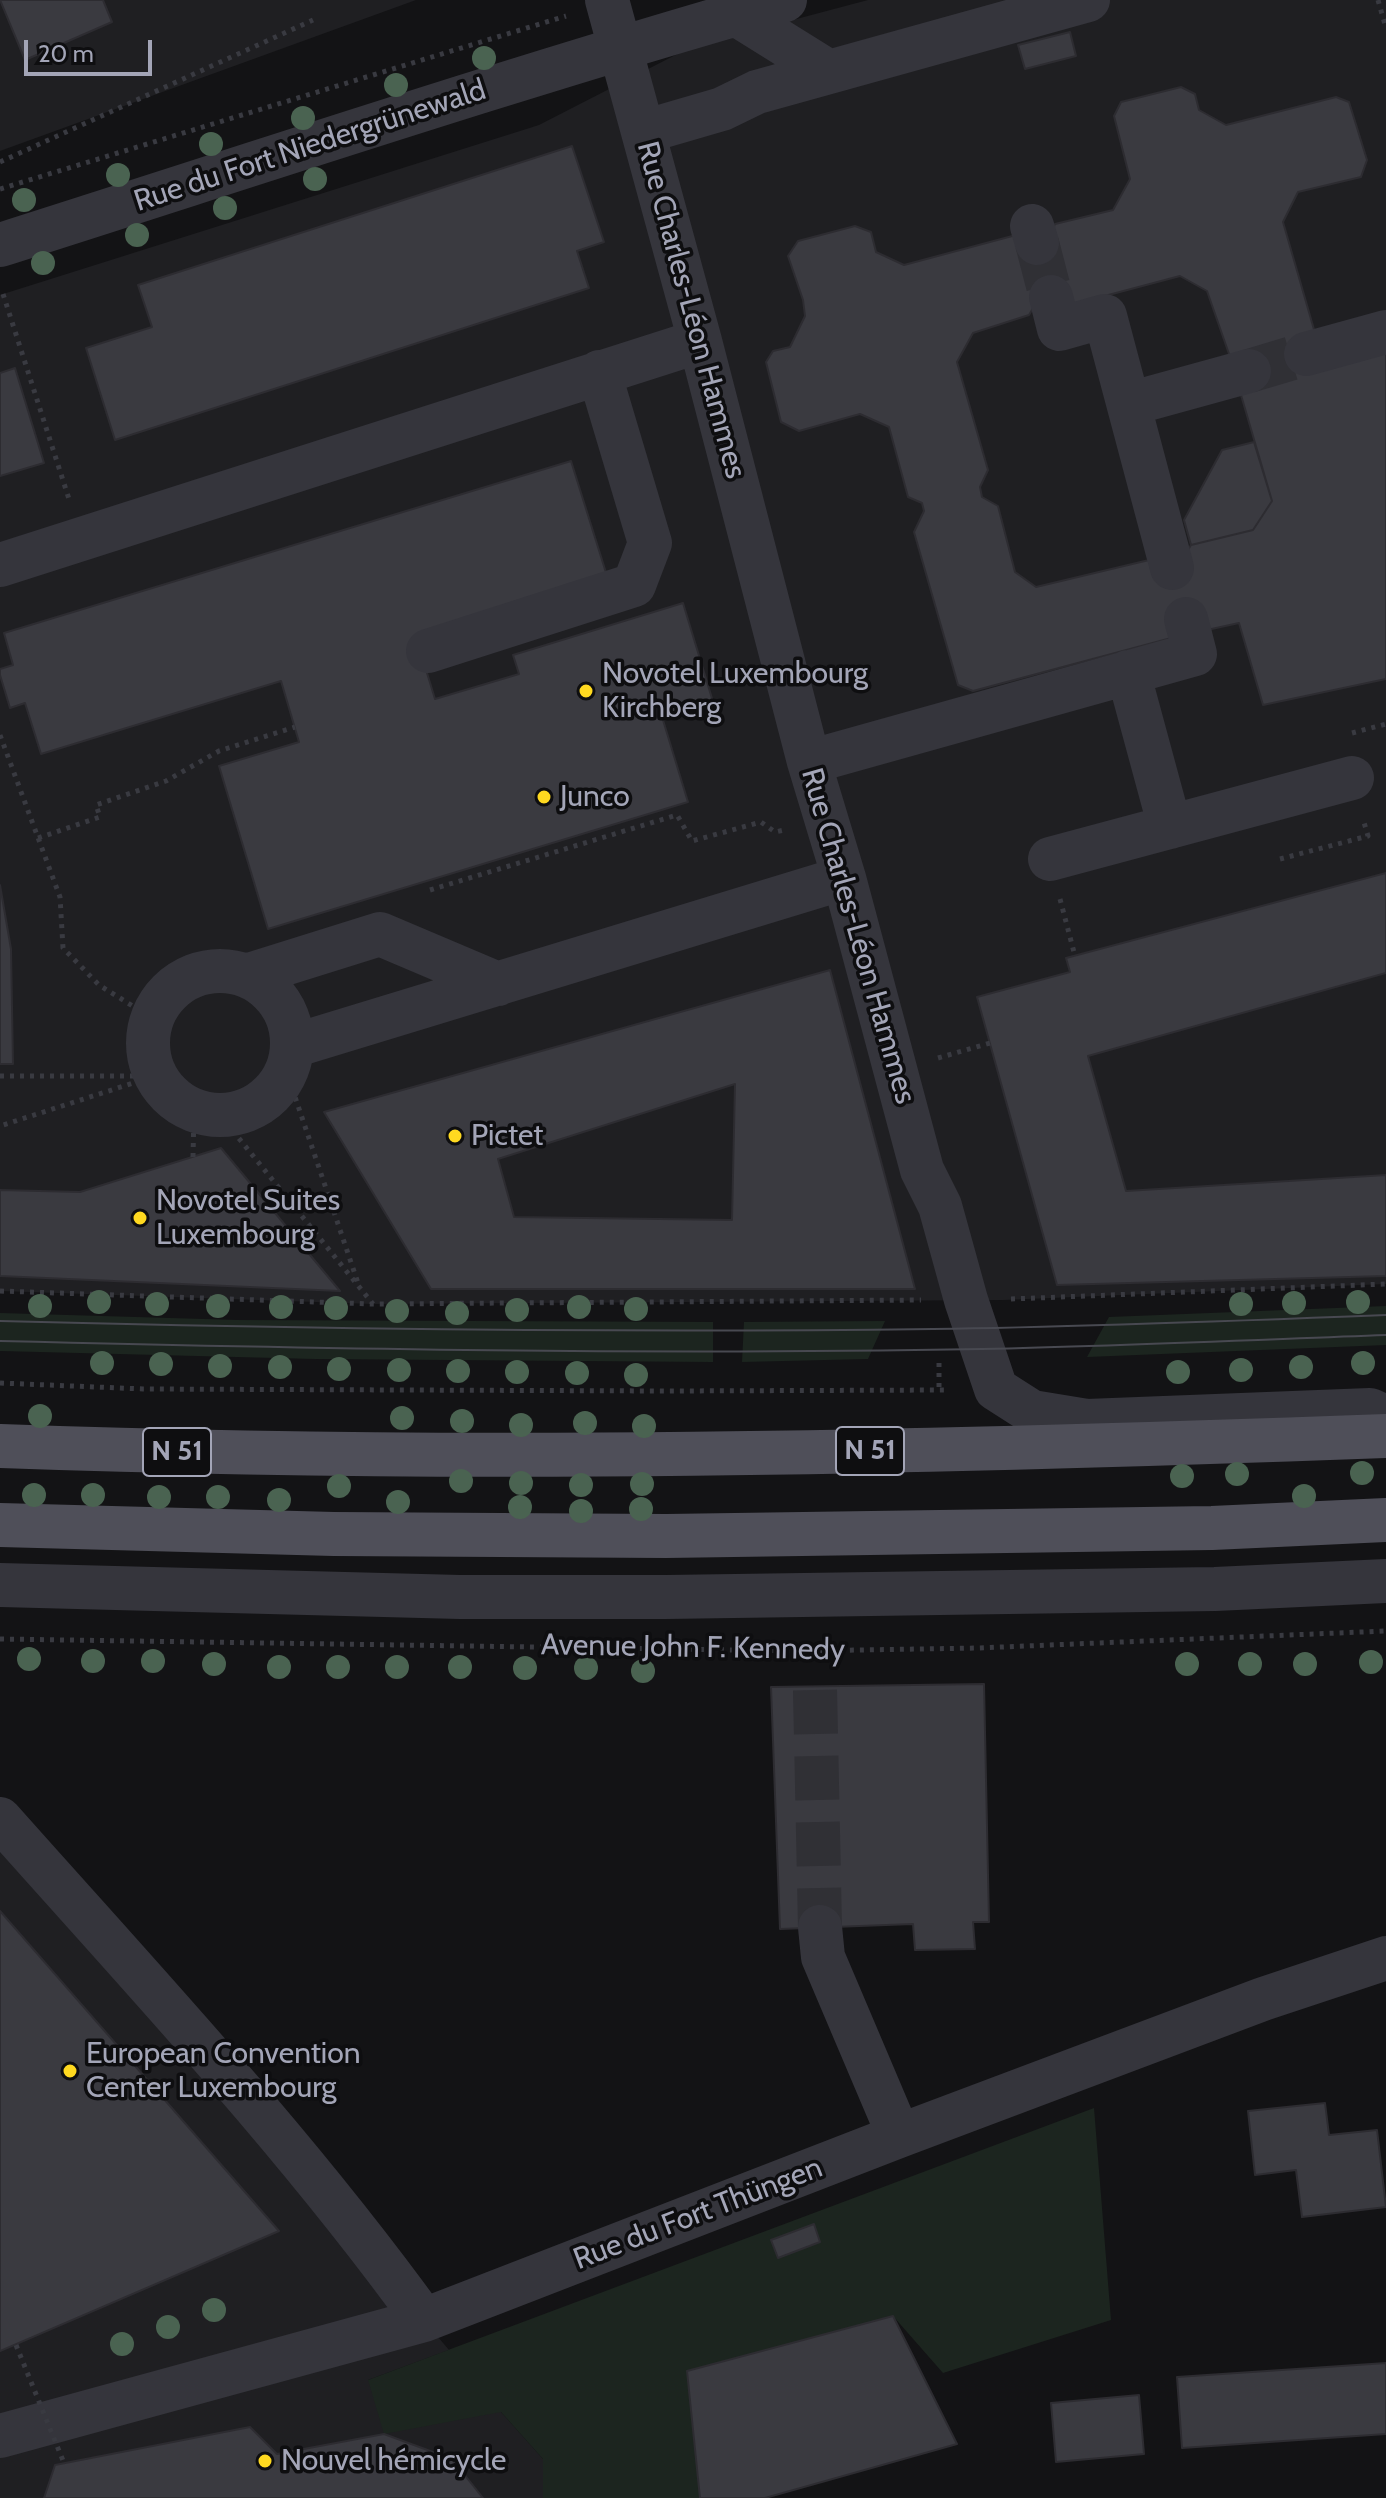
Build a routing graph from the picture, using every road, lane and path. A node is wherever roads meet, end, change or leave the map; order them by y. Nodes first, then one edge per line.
1 (785, 0) edge
2 (1088, 0) edge
3 (1378, 0) edge
4 (607, 2) edge
5 (736, 14) junction
6 (964, 17) edge
7 (313, 20) dead end
8 (1386, 28) edge
9 (620, 49) junction
10 (829, 72) junction
11 (643, 132) junction
12 (0, 162) edge
13 (0, 189) edge
14 (0, 245) edge
15 (3, 294) dead end
16 (1051, 297) tunnel mouth
17 (1386, 332) edge
18 (700, 341) junction
19 (1306, 354) tunnel mouth
20 (1249, 371) tunnel mouth
21 (599, 372) junction
22 (1129, 404) junction
23 (82, 538) junction
24 (0, 565) edge
25 (1172, 568) dead end
26 (1186, 619) dead end
27 (428, 651) dead end
28 (1128, 672) junction
29 (295, 727) dead end
30 (0, 735) edge
31 (809, 762) junction
32 (1352, 778) dead end
33 (1170, 827) junction
34 (787, 829) dead end
35 (38, 838) junction
36 (1050, 859) dead end
37 (844, 878) junction
38 (430, 890) dead end
39 (249, 975) junction
40 (498, 984) junction
41 (152, 1018) junction
42 (990, 1043) dead end
43 (938, 1058) dead end
44 (290, 1060) junction
45 (0, 1076) edge
46 (155, 1076) junction
47 (207, 1113) junction
48 (0, 1126) edge
49 (193, 1157) dead end
50 (319, 1235) junction
51 (302, 1244) dead end
52 (1386, 1284) edge
53 (360, 1287) junction
54 (0, 1291) edge
55 (984, 1300) junction
56 (373, 1304) junction
57 (0, 1383) edge
58 (996, 1389) junction
59 (1386, 1417) edge
60 (1386, 1436) edge
61 (0, 1446) edge
62 (1386, 1520) edge
63 (0, 1525) edge
64 (1212, 1528) junction
65 (1386, 1581) edge
66 (0, 1585) edge
67 (1215, 1589) junction
68 (1386, 1631) edge
69 (0, 1639) edge
70 (0, 1819) edge
71 (820, 1927) tunnel mouth
72 (1386, 1958) edge
73 (899, 2136) junction
74 (424, 2320) junction
75 (16, 2345) dead end
76 (0, 2436) edge
77 (64, 2463) dead end

1 - 5 street, Rue du Fort Niedergrünewald
2 - 6 street
3 - 8 path
4 - 9 street, Rue Charles-Léon Hammes
4 - 13 path
5 - 9 street, Rue du Fort Niedergrünewald
5 - 10 street
6 - 10 street
7 - 12 path
9 - 11 street, Rue Charles-Léon Hammes
9 - 14 street, Rue du Fort Niedergrünewald
10 - 11 street
11 - 18 street, Rue Charles-Léon Hammes
15 - 23 path
16 - 22 street
17 - 19 street
18 - 21 street
18 - 31 street, Rue Charles-Léon Hammes
20 - 22 street
21 - 23 street
21 - 27 street
22 - 25 street
23 - 24 street
26 - 28 street
28 - 31 street
28 - 33 street
29 - 35 path
30 - 35 path
31 - 37 street, Rue Charles-Léon Hammes
32 - 33 street
33 - 36 street
34 - 38 path
35 - 41 path
37 - 40 street
37 - 55 street, Rue Charles-Léon Hammes
39 - 40 street
39 - 41 street
39 - 44 street
40 - 44 street
41 - 46 street
42 - 43 path
44 - 47 street
44 - 53 path
45 - 46 path
46 - 47 street
46 - 48 path
47 - 49 path
47 - 50 path
50 - 51 path
50 - 53 path
52 - 55 path
53 - 56 path
54 - 56 path
55 - 56 path
55 - 58 street, Rue Charles-Léon Hammes
57 - 58 path
58 - 59 street
60 - 61 main road, N 51
62 - 64 main road
63 - 64 main road
64 - 67 street
65 - 67 street, Avenue John F. Kennedy
66 - 67 street, Avenue John F. Kennedy
68 - 69 path, Avenue John F. Kennedy
70 - 74 street
71 - 73 street
72 - 73 street, Rue du Fort Thüngen
73 - 74 street, Rue du Fort Thüngen
74 - 76 street, Rue du Fort Thüngen
75 - 77 path, bridge

